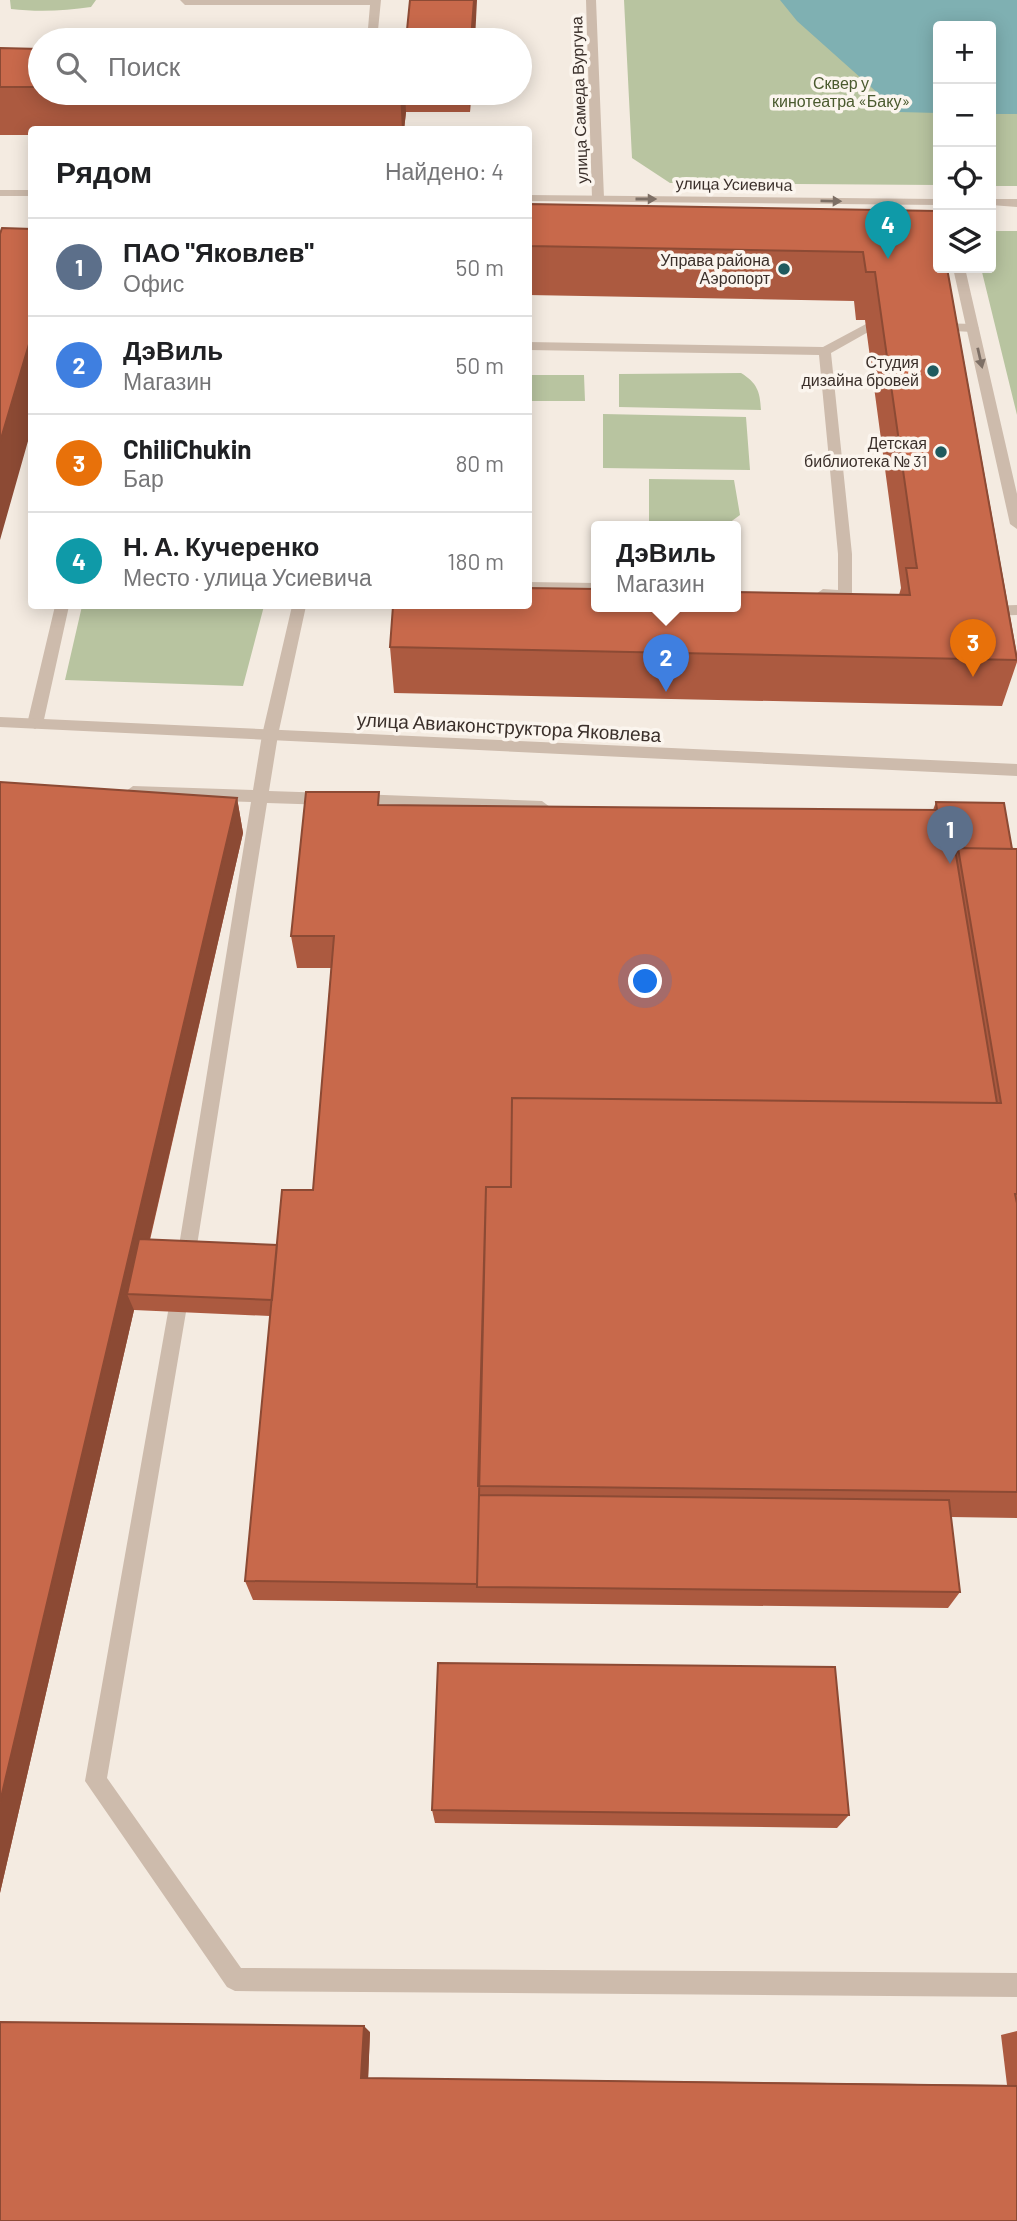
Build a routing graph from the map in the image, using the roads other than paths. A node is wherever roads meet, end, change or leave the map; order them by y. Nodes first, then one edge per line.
1 (185, 0) edge
2 (591, 0) edge
3 (376, 1) edge
4 (373, 28) edge
5 (0, 193) edge
6 (28, 193) edge
7 (532, 198) edge
8 (598, 198) junction
9 (933, 202) edge
10 (996, 202) edge
11 (1017, 202) edge
12 (960, 273) edge
13 (938, 327) edge
14 (866, 328) dead end
15 (973, 328) junction
16 (532, 346) edge
17 (825, 351) junction
18 (1017, 524) edge
19 (532, 587) edge
20 (591, 589) edge
21 (804, 594) edge
22 (61, 609) edge
23 (298, 609) edge
24 (986, 611) edge
25 (1017, 611) edge
26 (0, 722) edge
27 (35, 724) junction
28 (270, 735) junction
29 (1017, 770) edge
30 (110, 791) edge
31 (261, 797) junction
32 (552, 807) edge
33 (186, 1258) edge
34 (177, 1312) edge
35 (1017, 1985) edge

1 - 3 street
2 - 8 street, улица Самеда Вургуна
3 - 4 street
5 - 6 street
7 - 8 street, улица Усиевича
8 -> 9 street, улица Усиевича
10 - 11 street
12 - 15 street
13 - 15 street
14 - 17 street
15 -> 18 street
16 - 17 street
17 - 21 street
19 - 20 street
22 - 27 street
23 - 28 street
24 - 25 street
26 - 27 street, улица Авиаконструктора Яковлева
27 - 28 street, улица Авиаконструктора Яковлева
28 - 29 street, улица Авиаконструктора Яковлева
28 - 31 street
30 - 31 street
31 - 32 street
31 - 33 street
34 - 35 street

